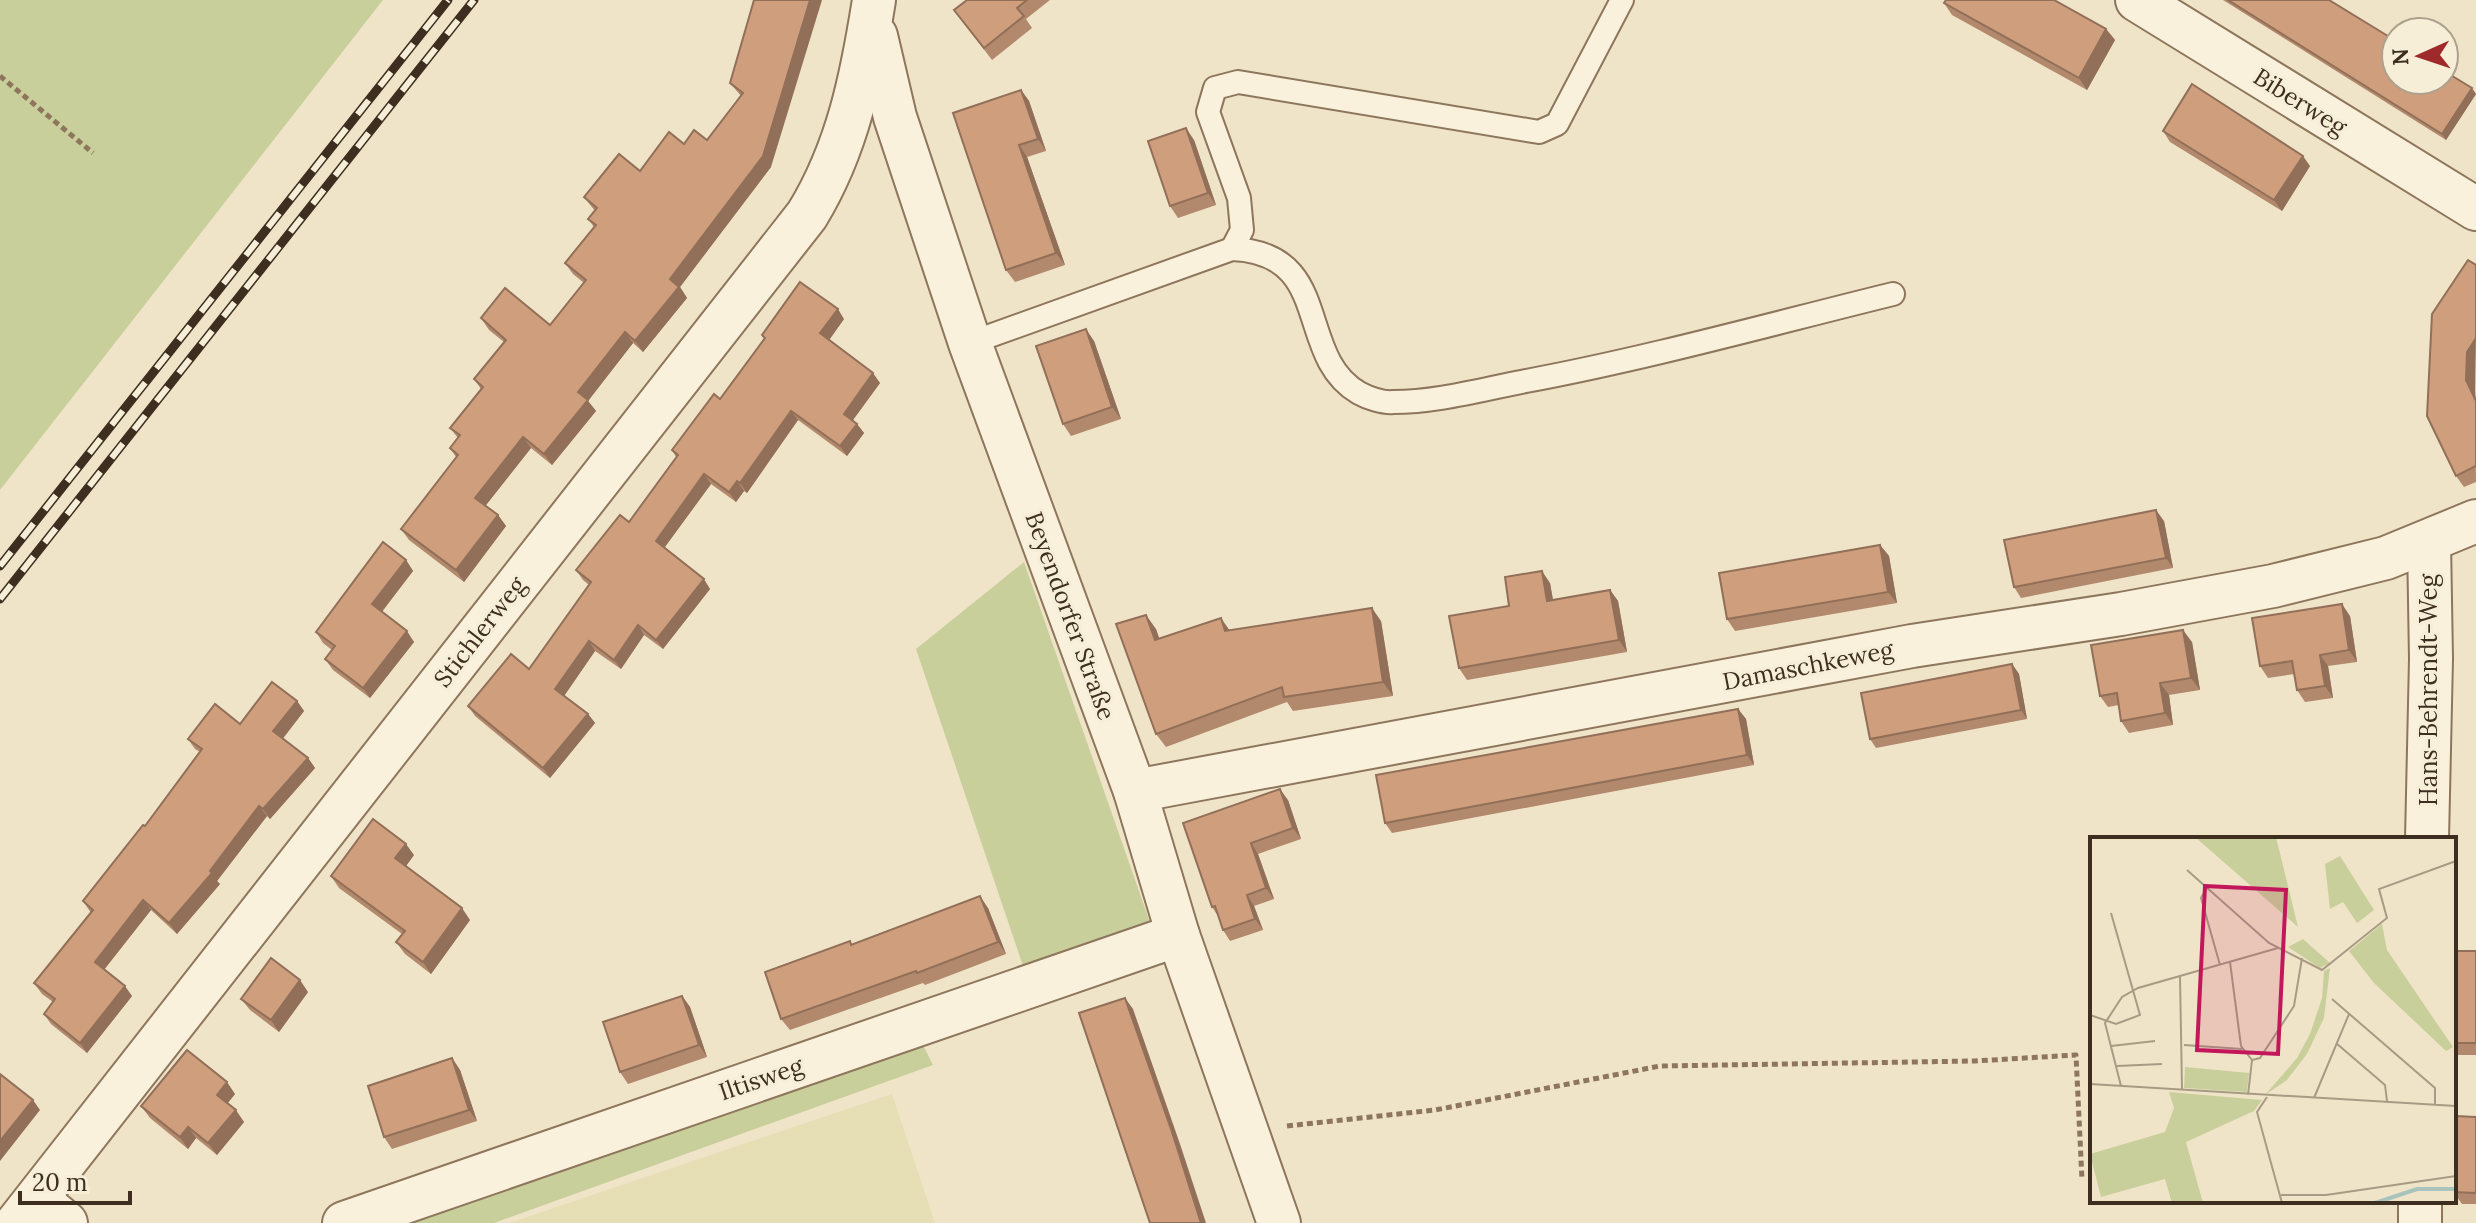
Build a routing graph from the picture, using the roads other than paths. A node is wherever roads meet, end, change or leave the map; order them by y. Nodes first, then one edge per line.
1 (1622, 0) edge
2 (2137, 0) edge
3 (874, 3) edge
4 (2470, 205) edge
5 (1232, 249) junction
6 (1893, 294) dead end
7 (970, 343) junction
8 (2476, 521) edge
9 (2429, 542) junction
10 (1135, 791) junction
11 (2427, 837) edge
12 (1178, 935) junction
13 (40, 1215) edge
14 (344, 1223) edge
15 (1279, 1223) edge

1 - 5 lane
2 - 4 street, Biberweg
3 - 7 street, Beyendorfer Straße
3 - 13 street, Stichlerweg
5 - 6 lane
5 - 7 lane
7 - 10 street, Beyendorfer Straße
8 - 9 street, Damaschkeweg
9 - 10 street, Damaschkeweg
9 - 11 street, Hans-Behrendt-Weg
10 - 12 street, Beyendorfer Straße
12 - 14 street, Iltisweg
12 - 15 street, Beyendorfer Straße

